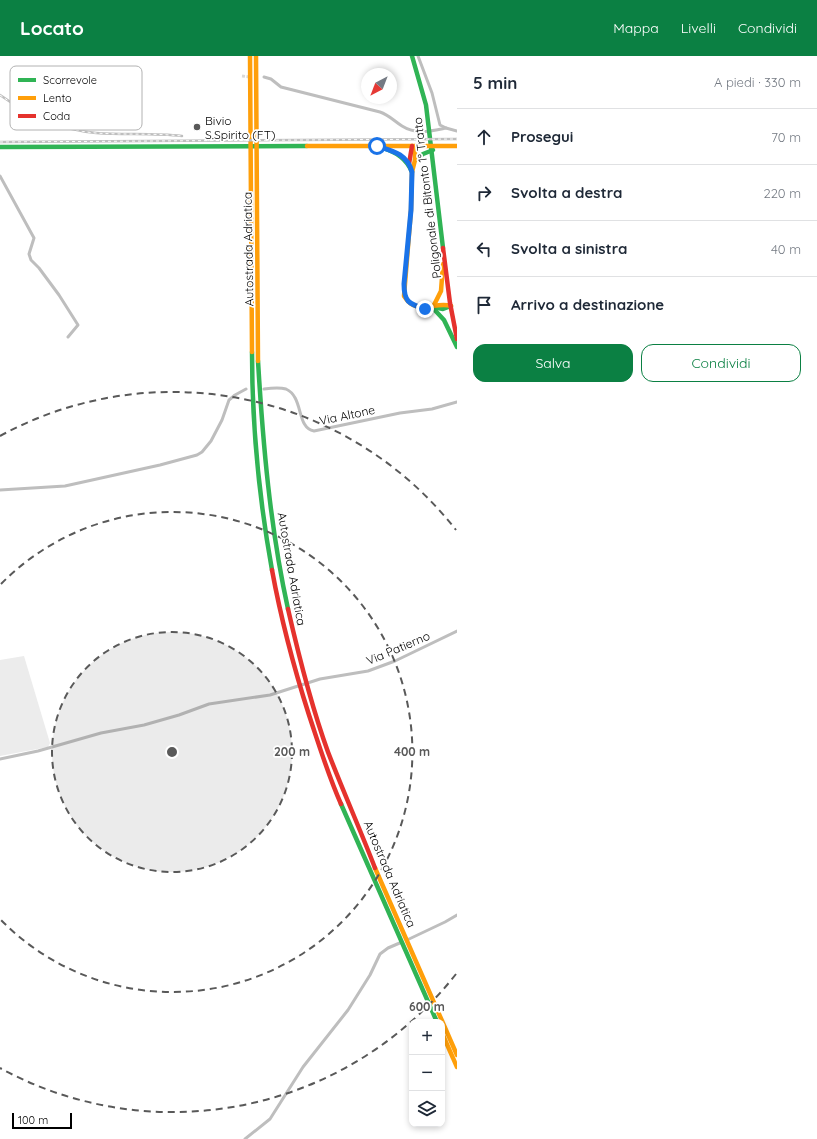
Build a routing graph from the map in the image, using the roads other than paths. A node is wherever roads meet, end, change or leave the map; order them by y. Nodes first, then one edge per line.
1 (250, 56) edge
2 (256, 56) edge
3 (412, 56) edge
4 (418, 56) edge
5 (264, 77) dead end
6 (446, 128) junction
7 (457, 131) edge
8 (377, 146) junction
9 (412, 146) junction
10 (442, 146) junction
11 (457, 146) edge
12 (0, 147) edge
13 (415, 160) junction
14 (409, 164) junction
15 (412, 172) junction
16 (0, 176) edge
17 (443, 253) junction
18 (451, 306) junction
19 (432, 307) junction
20 (68, 337) dead end
21 (457, 339) edge
22 (457, 347) edge
23 (246, 389) dead end
24 (264, 389) dead end
25 (457, 402) edge
26 (0, 490) edge
27 (457, 631) edge
28 (0, 759) edge
29 (457, 915) edge
30 (436, 1019) edge
31 (445, 1040) edge
32 (457, 1055) edge
33 (457, 1067) edge
34 (245, 1139) edge

1 - 30 main road, Autostrada Adriatica
2 - 32 main road, Autostrada Adriatica
3 - 17 main road, Poligonale di Bitonto 1° Tratto
4 - 6 street
5 - 6 street
6 - 7 street
8 - 9 main road
8 - 12 main road
8 - 14 main road
9 - 10 main road
9 - 13 main road
9 - 14 main road
10 - 11 main road
10 - 13 main road
13 - 15 main road
14 - 15 main road
15 - 19 main road
16 - 20 street
17 - 18 main road, Poligonale di Bitonto 1° Tratto
17 - 19 main road
18 - 19 main road
18 - 21 main road, Poligonale di Bitonto 1° Tratto
19 - 22 main road
23 - 26 street
24 - 25 street, Via Altone
27 - 28 street, Via Patierno
29 - 34 street
31 - 33 main road

